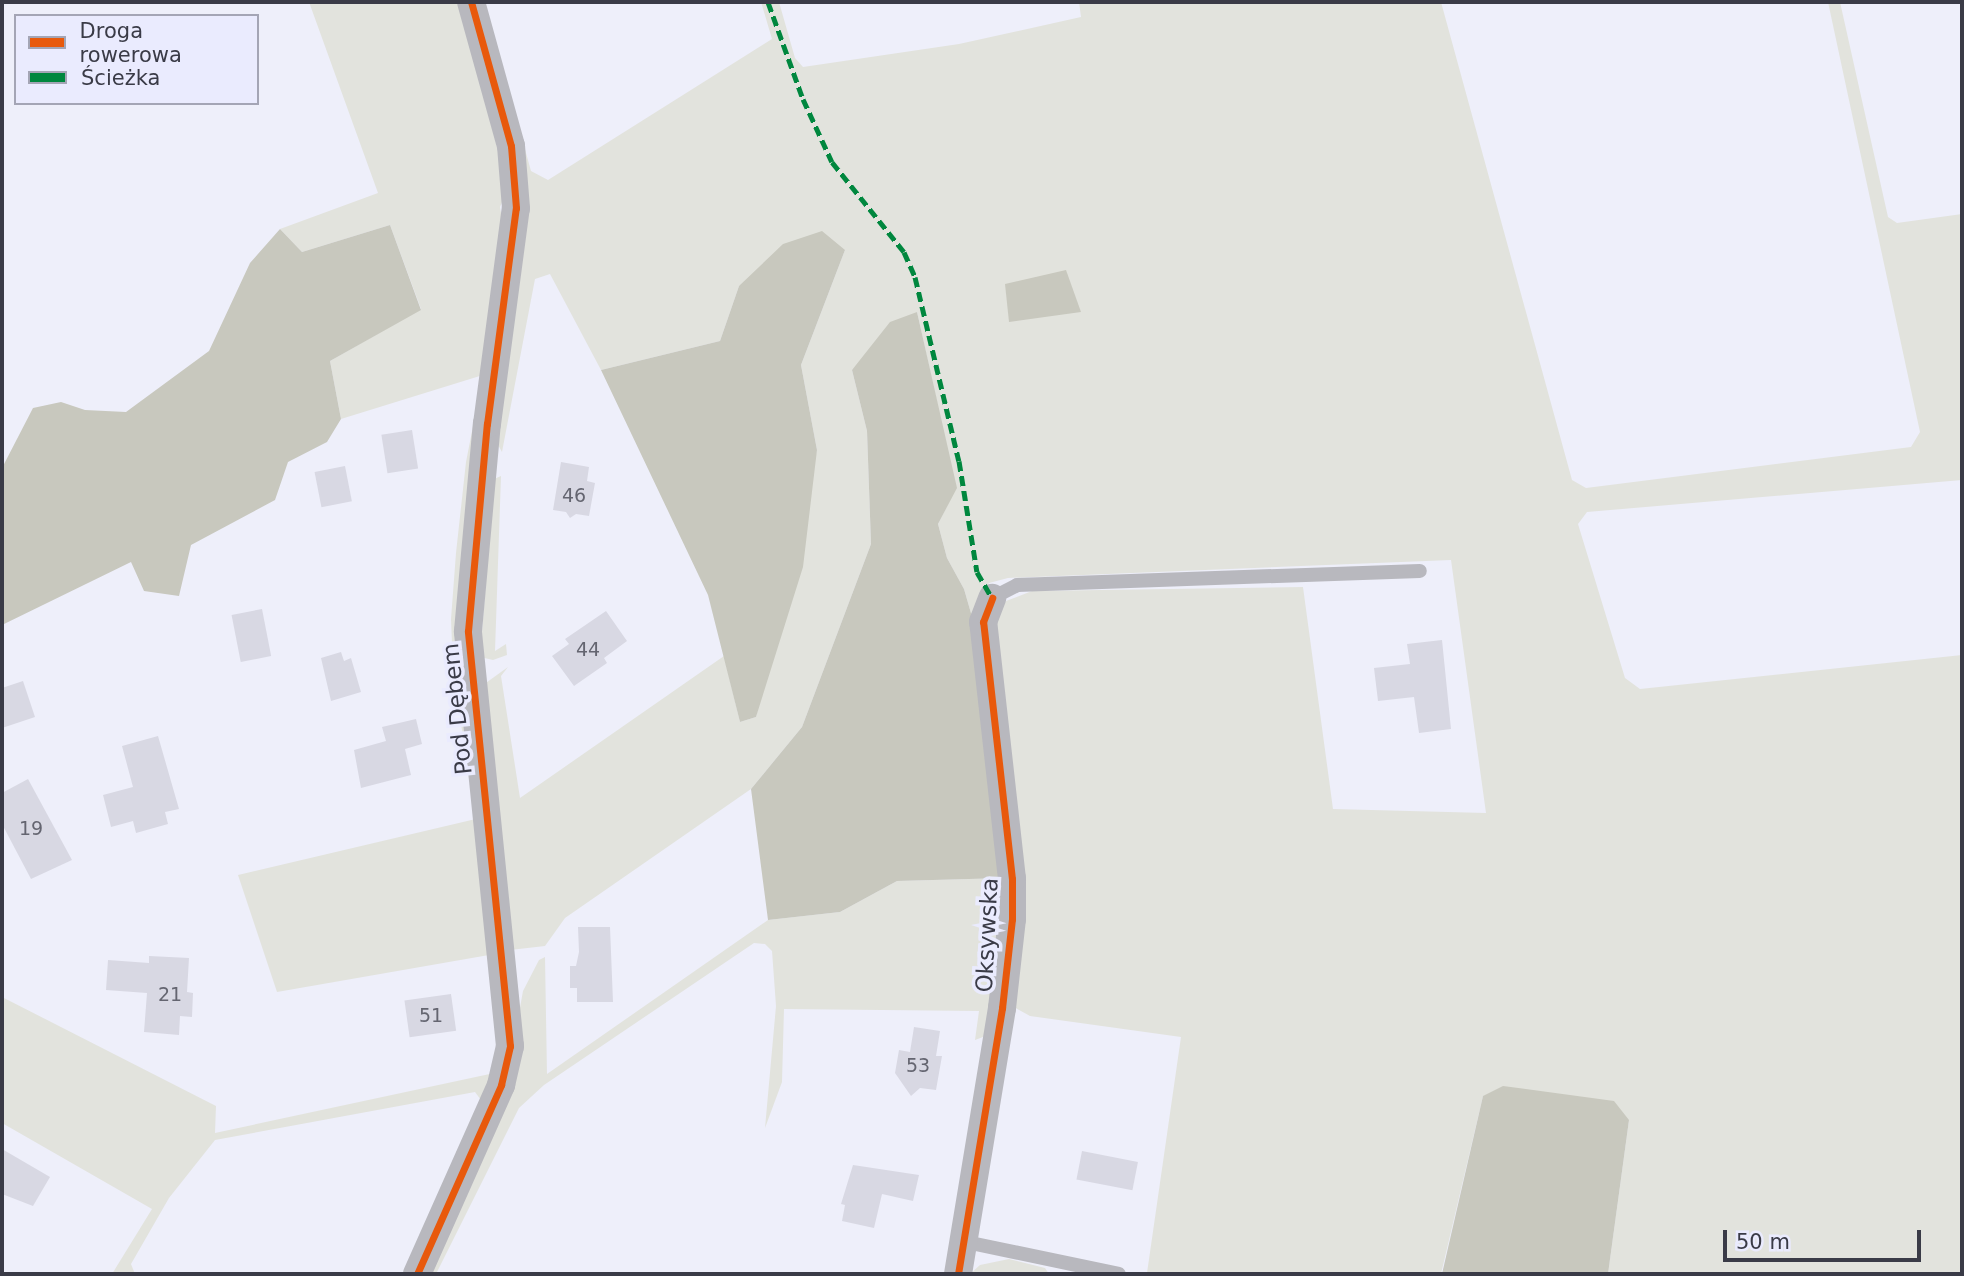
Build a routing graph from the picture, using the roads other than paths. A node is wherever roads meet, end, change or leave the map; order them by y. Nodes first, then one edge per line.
1 (471, 2) edge
2 (1420, 571) dead end
3 (992, 598) joint
4 (966, 1242) junction
5 (417, 1274) edge
6 (958, 1274) edge
7 (1118, 1274) edge

1 - 5 street, Pod Dębem
2 - 3 lane
3 - 4 street, Oksywska
4 - 6 street, Oksywska
4 - 7 lane

